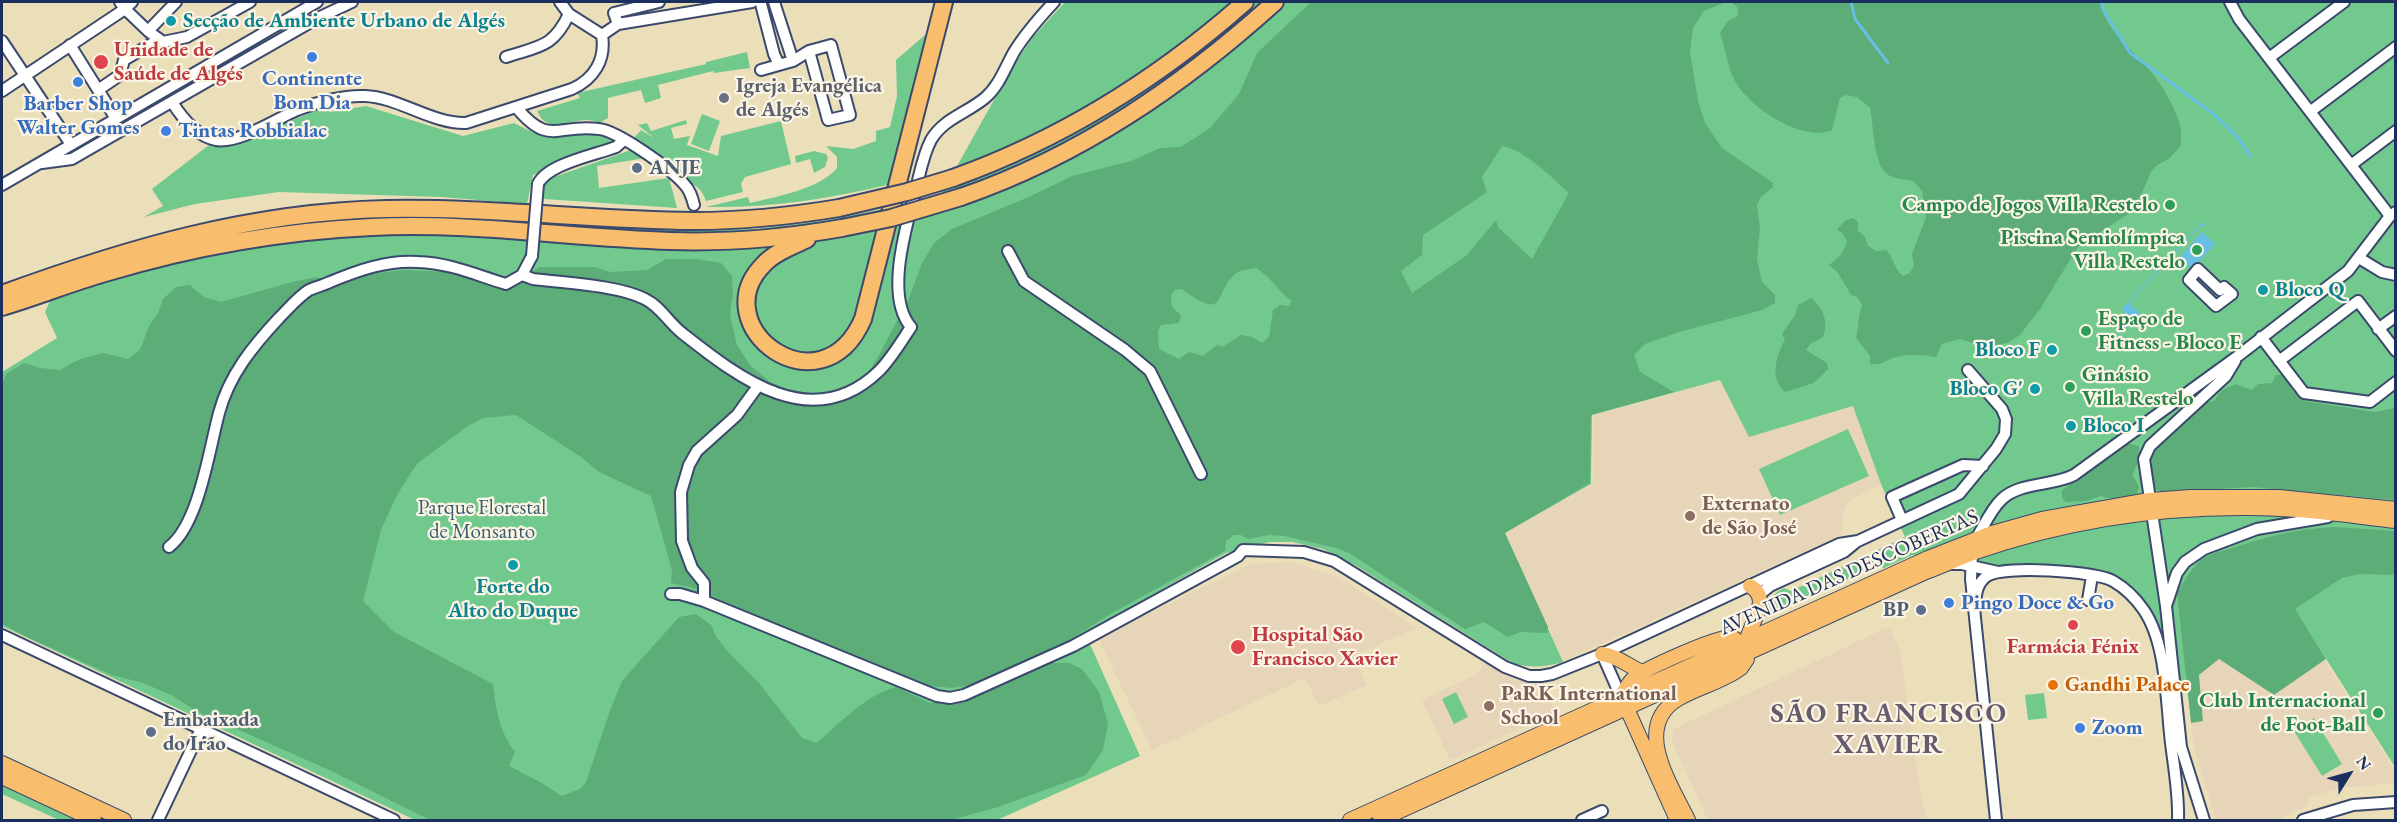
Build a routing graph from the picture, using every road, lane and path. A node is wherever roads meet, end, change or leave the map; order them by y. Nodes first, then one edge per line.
1 (176, 2) edge
2 (250, 2) edge
3 (317, 2) edge
4 (352, 2) edge
5 (560, 2) edge
6 (615, 2) edge
7 (659, 2) edge
8 (758, 2) edge
9 (774, 2) edge
10 (944, 2) edge
11 (1054, 2) edge
12 (1245, 2) edge
13 (1275, 2) edge
14 (2231, 2) edge
15 (2344, 2) edge
16 (125, 4) edge
17 (614, 13) junction
18 (569, 14) junction
19 (618, 24) junction
20 (265, 30) junction
21 (148, 31) junction
22 (602, 35) junction
23 (158, 40) junction
24 (2, 41) edge
25 (273, 44) junction
26 (70, 45) junction
27 (2394, 50) edge
28 (809, 51) junction
29 (506, 57) dead end
30 (2269, 58) junction
31 (793, 61) junction
32 (779, 65) junction
33 (761, 70) dead end
34 (24, 75) junction
35 (98, 90) junction
36 (2, 91) edge
37 (172, 102) junction
38 (516, 107) junction
39 (2311, 111) junction
40 (115, 117) junction
41 (2396, 130) edge
42 (624, 140) junction
43 (70, 143) junction
44 (38, 163) junction
45 (2351, 165) junction
46 (2, 184) edge
47 (694, 205) dead end
48 (2393, 214) edge
49 (821, 232) junction
50 (1008, 251) dead end
51 (2359, 258) junction
52 (522, 275) junction
53 (2396, 275) edge
54 (2, 294) edge
55 (2, 307) edge
56 (2396, 316) edge
57 (2378, 329) junction
58 (2261, 338) junction
59 (2396, 351) edge
60 (2238, 356) junction
61 (2279, 361) junction
62 (1968, 370) dead end
63 (2396, 382) edge
64 (758, 386) junction
65 (1983, 466) junction
66 (1201, 474) dead end
67 (2150, 506) junction
68 (2396, 509) edge
69 (2344, 515) junction
70 (1902, 520) junction
71 (2396, 521) edge
72 (1976, 539) junction
73 (169, 547) dead end
74 (1971, 560) junction
75 (1998, 572) junction
76 (2092, 576) junction
77 (1755, 590) junction
78 (671, 594) dead end
79 (2088, 600) dead end
80 (704, 601) junction
81 (1975, 604) junction
82 (2166, 610) junction
83 (1758, 612) junction
84 (2146, 615) junction
85 (1789, 621) junction
86 (2, 635) edge
87 (1745, 646) junction
88 (1602, 654) junction
89 (1642, 672) junction
90 (1656, 695) junction
91 (1677, 700) junction
92 (1624, 703) junction
93 (201, 729) junction
94 (2, 763) edge
95 (2, 777) edge
96 (2396, 802) edge
97 (1602, 811) dead end
98 (94, 820) edge
99 (124, 820) edge
100 (158, 820) edge
101 (394, 820) edge
102 (1350, 820) edge
103 (1380, 820) edge
104 (1582, 820) edge
105 (1677, 820) edge
106 (1688, 820) edge
107 (1996, 820) edge
108 (2178, 820) edge
109 (2204, 820) edge
110 (2303, 820) edge

1 - 21 street
2 - 23 street
3 - 20 street
4 - 25 street
5 - 18 street
6 - 17 street
7 - 17 street
8 - 19 street
8 - 32 street
9 - 31 street
10 - 49 highway
11 - 64 street
12 - 54 highway, bridge
13 - 49 highway, bridge
14 - 30 street
15 - 30 street
16 - 21 street
16 - 26 street
17 - 19 street
18 - 22 street
18 - 29 street
19 - 22 street
20 - 25 street
20 - 40 street
21 - 23 street
22 - 38 street
23 - 35 street
24 - 34 street
25 - 37 street
26 - 34 street
26 - 35 street
27 - 39 street
28 - 28 street
28 - 31 street
30 - 39 street
31 - 32 street
32 - 33 street
34 - 36 street
34 - 43 street
35 - 40 street
37 - 38 street
37 - 44 street
38 - 42 street
39 - 45 street
40 - 43 street
41 - 45 street
42 - 47 street
42 - 52 street, bridge
43 - 44 street
44 - 46 street
45 - 48 street
48 - 51 street
49 - 55 highway
50 - 66 street
51 - 53 street
51 - 58 street
52 - 64 street
52 - 73 street
56 - 57 street
57 - 59 street
57 - 61 street
58 - 60 street
58 - 61 street
60 - 67 street
60 - 72 street
61 - 63 street
62 - 65 street
64 - 80 street
65 - 70 street
65 - 70 street
67 - 68 main road, AVENIDA DAS DESCOBERTAS
67 - 69 main road, AVENIDA DAS DESCOBERTAS
67 - 72 main road, AVENIDA DAS DESCOBERTAS
67 - 74 main road, AVENIDA DAS DESCOBERTAS
67 - 82 street
69 - 71 main road, AVENIDA DAS DESCOBERTAS
69 - 82 street
70 - 77 street
72 - 74 main road
72 - 85 main road, AVENIDA DAS DESCOBERTAS
74 - 75 street
74 - 81 street
74 - 87 main road, AVENIDA DAS DESCOBERTAS
75 - 76 street
75 - 81 street
76 - 79 street
76 - 84 street
77 - 83 main road
77 - 88 street
78 - 80 street
80 - 88 street
81 - 107 street
82 - 84 street
82 - 109 street
83 - 85 main road
83 - 87 main road
84 - 108 street
85 - 87 main road, AVENIDA DAS DESCOBERTAS
86 - 93 street
87 - 89 main road
87 - 90 main road, AVENIDA DAS DESCOBERTAS
87 - 91 main road
87 - 92 main road, AVENIDA DAS DESCOBERTAS
88 - 89 main road
88 - 92 street
89 - 92 main road
90 - 91 main road
90 - 92 main road, AVENIDA DAS DESCOBERTAS
91 - 106 main road
92 - 102 main road, AVENIDA DAS DESCOBERTAS
92 - 103 main road, AVENIDA DAS DESCOBERTAS
92 - 105 main road
93 - 100 street
93 - 101 street
94 - 99 main road
95 - 98 main road
96 - 110 street
97 - 104 street

